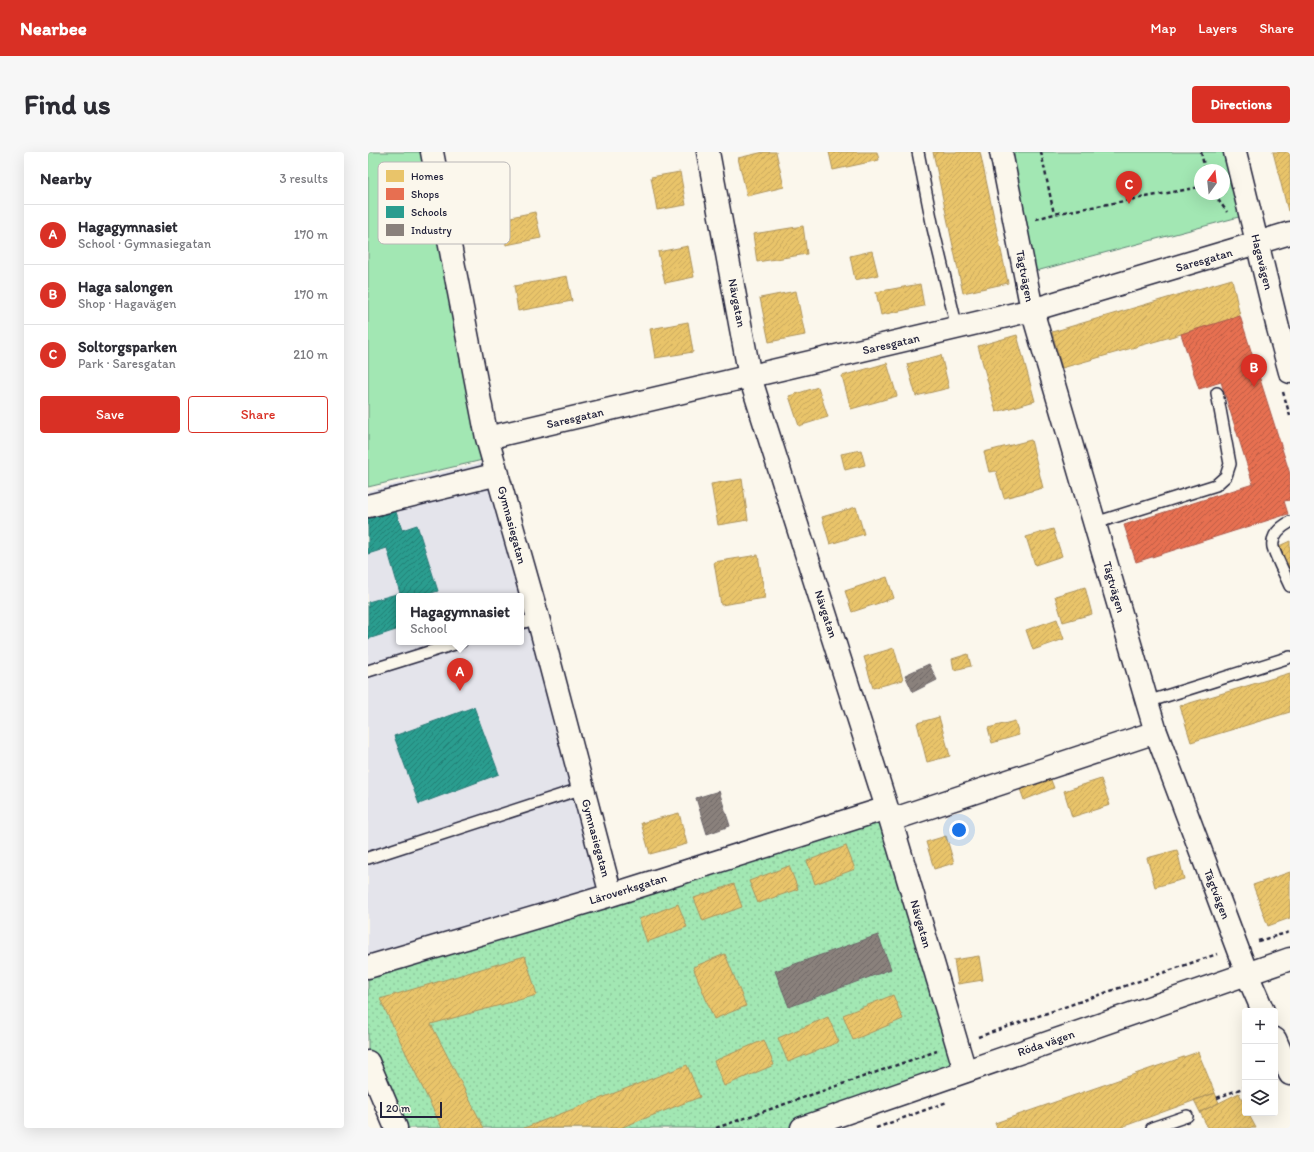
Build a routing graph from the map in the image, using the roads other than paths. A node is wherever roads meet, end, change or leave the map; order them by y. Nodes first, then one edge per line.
1 (432, 152) edge
2 (708, 152) edge
3 (918, 152) edge
4 (1001, 152) edge
5 (1235, 152) edge
6 (434, 162) edge
7 (1290, 234) edge
8 (1257, 243) junction
9 (450, 244) edge
10 (1032, 310) junction
11 (957, 328) junction
12 (1290, 372) edge
13 (750, 376) junction
14 (1217, 393) dead end
15 (487, 438) junction
16 (498, 474) junction
17 (368, 506) edge
18 (1290, 522) edge
19 (1095, 523) junction
20 (1290, 586) edge
21 (530, 620) edge
22 (451, 645) edge
23 (1290, 658) edge
24 (368, 671) edge
25 (1147, 702) junction
26 (1156, 732) junction
27 (582, 788) junction
28 (889, 814) junction
29 (368, 858) edge
30 (611, 894) junction
31 (1290, 959) edge
32 (368, 968) edge
33 (1247, 974) junction
34 (1262, 1008) edge
35 (1277, 1044) edge
36 (368, 1062) edge
37 (965, 1071) junction
38 (1290, 1074) edge
39 (1187, 1116) dead end
40 (396, 1128) edge
41 (802, 1128) edge
42 (1152, 1128) edge

1 - 6 street, Gymnasiegatan
2 - 13 street, Nävgatan
3 - 11 lane
4 - 10 street, Tägtvägen
5 - 8 street, Hagavägen
7 - 8 street, Saresgatan
8 - 10 street, Saresgatan
8 - 12 street, Hagavägen
9 - 15 street, Gymnasiegatan
10 - 11 street, Saresgatan
10 - 19 street, Tägtvägen
11 - 13 street, Saresgatan
13 - 15 street, Saresgatan
13 - 28 street, Nävgatan
14 - 19 lane
15 - 16 street, Gymnasiegatan
16 - 17 street
16 - 21 street, Gymnasiegatan
18 - 20 lane
19 - 25 street, Tägtvägen
21 - 27 street, Gymnasiegatan
22 - 24 lane
23 - 25 lane
25 - 26 street, Tägtvägen
26 - 28 street, Läroverksgatan
26 - 33 street, Tägtvägen
27 - 29 lane
27 - 30 street, Gymnasiegatan
28 - 30 street, Läroverksgatan
28 - 37 street, Nävgatan
30 - 32 street, Läroverksgatan
31 - 33 street, Röda vägen
33 - 34 street, Tägtvägen
33 - 37 street, Röda vägen
35 - 38 street
36 - 40 street
37 - 41 street, Röda vägen
39 - 42 lane

